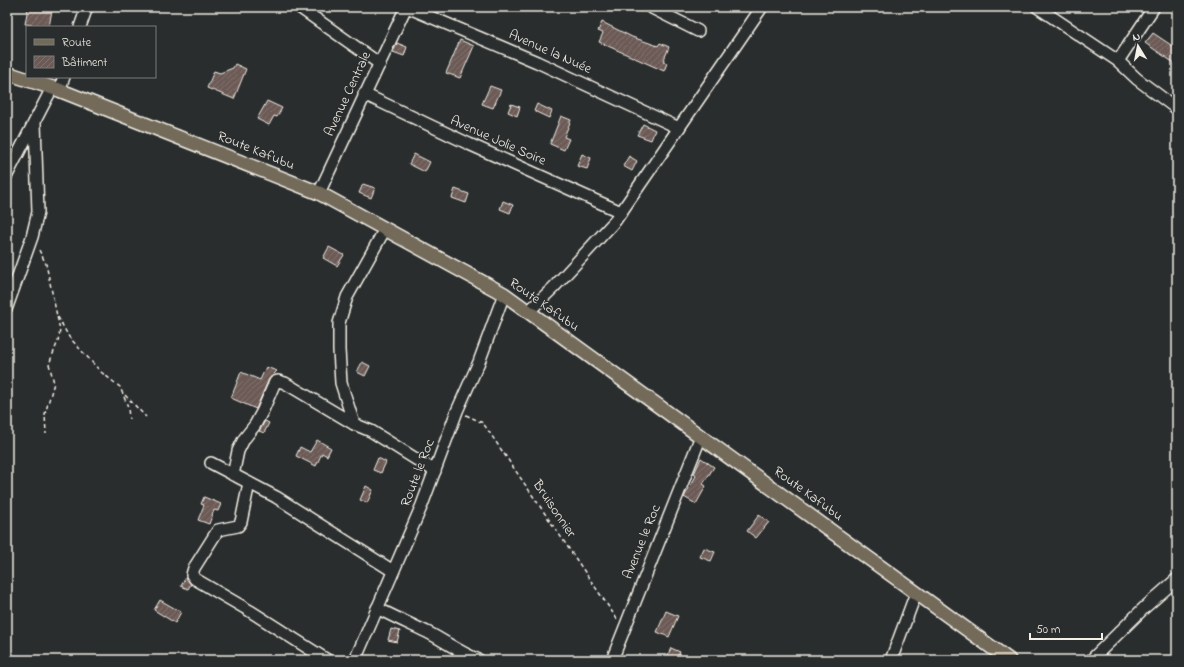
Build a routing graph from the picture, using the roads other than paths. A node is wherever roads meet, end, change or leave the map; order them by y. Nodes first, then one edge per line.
1 (87, 7) edge
2 (299, 7) edge
3 (407, 7) edge
4 (650, 7) edge
5 (762, 7) edge
6 (1037, 7) edge
7 (1154, 7) edge
8 (80, 26) edge
9 (698, 31) dead end
10 (1118, 61) junction
11 (380, 64) junction
12 (7, 73) edge
13 (63, 78) edge
14 (55, 89) junction
15 (364, 94) junction
16 (1177, 109) edge
17 (35, 123) junction
18 (679, 128) junction
19 (7, 175) edge
20 (319, 194) junction
21 (621, 212) junction
22 (385, 230) junction
23 (504, 294) junction
24 (7, 307) edge
25 (528, 312) junction
26 (354, 424) junction
27 (700, 436) junction
28 (211, 463) dead end
29 (435, 471) junction
30 (233, 475) junction
31 (249, 483) junction
32 (393, 571) junction
33 (1177, 579) edge
34 (916, 592) junction
35 (377, 608) junction
36 (327, 660) edge
37 (354, 660) edge
38 (479, 660) edge
39 (612, 660) edge
40 (891, 660) edge
41 (1009, 660) edge
42 (1091, 660) edge

1 - 8 street
2 - 11 street
3 - 11 street, Avenue Centrale
3 - 18 street, Avenue la Nuée
4 - 9 street
5 - 18 street
6 - 10 street
7 - 10 street
10 - 16 street
11 - 15 street, Avenue Centrale
12 - 14 main road, Route Kafubu
13 - 14 street
14 - 17 street
14 - 20 main road, Route Kafubu
15 - 20 street, Avenue Centrale
15 - 21 street, Avenue Jolie Soire
17 - 19 street
17 - 24 street
18 - 21 street
20 - 22 main road, Route Kafubu
21 - 25 street
22 - 23 main road, Route Kafubu
22 - 26 street
23 - 25 main road, Route Kafubu
23 - 29 street, Route le Roc
25 - 27 main road, Route Kafubu
26 - 29 street
26 - 30 street
27 - 34 main road, Route Kafubu
27 - 39 street, Avenue le Roc
28 - 30 street
29 - 32 street, Route le Roc
30 - 31 street
31 - 32 street
31 - 36 street
32 - 35 street, Route le Roc
33 - 42 street
34 - 40 street
34 - 41 main road, Route Kafubu
35 - 37 street, Route le Roc
35 - 38 street

